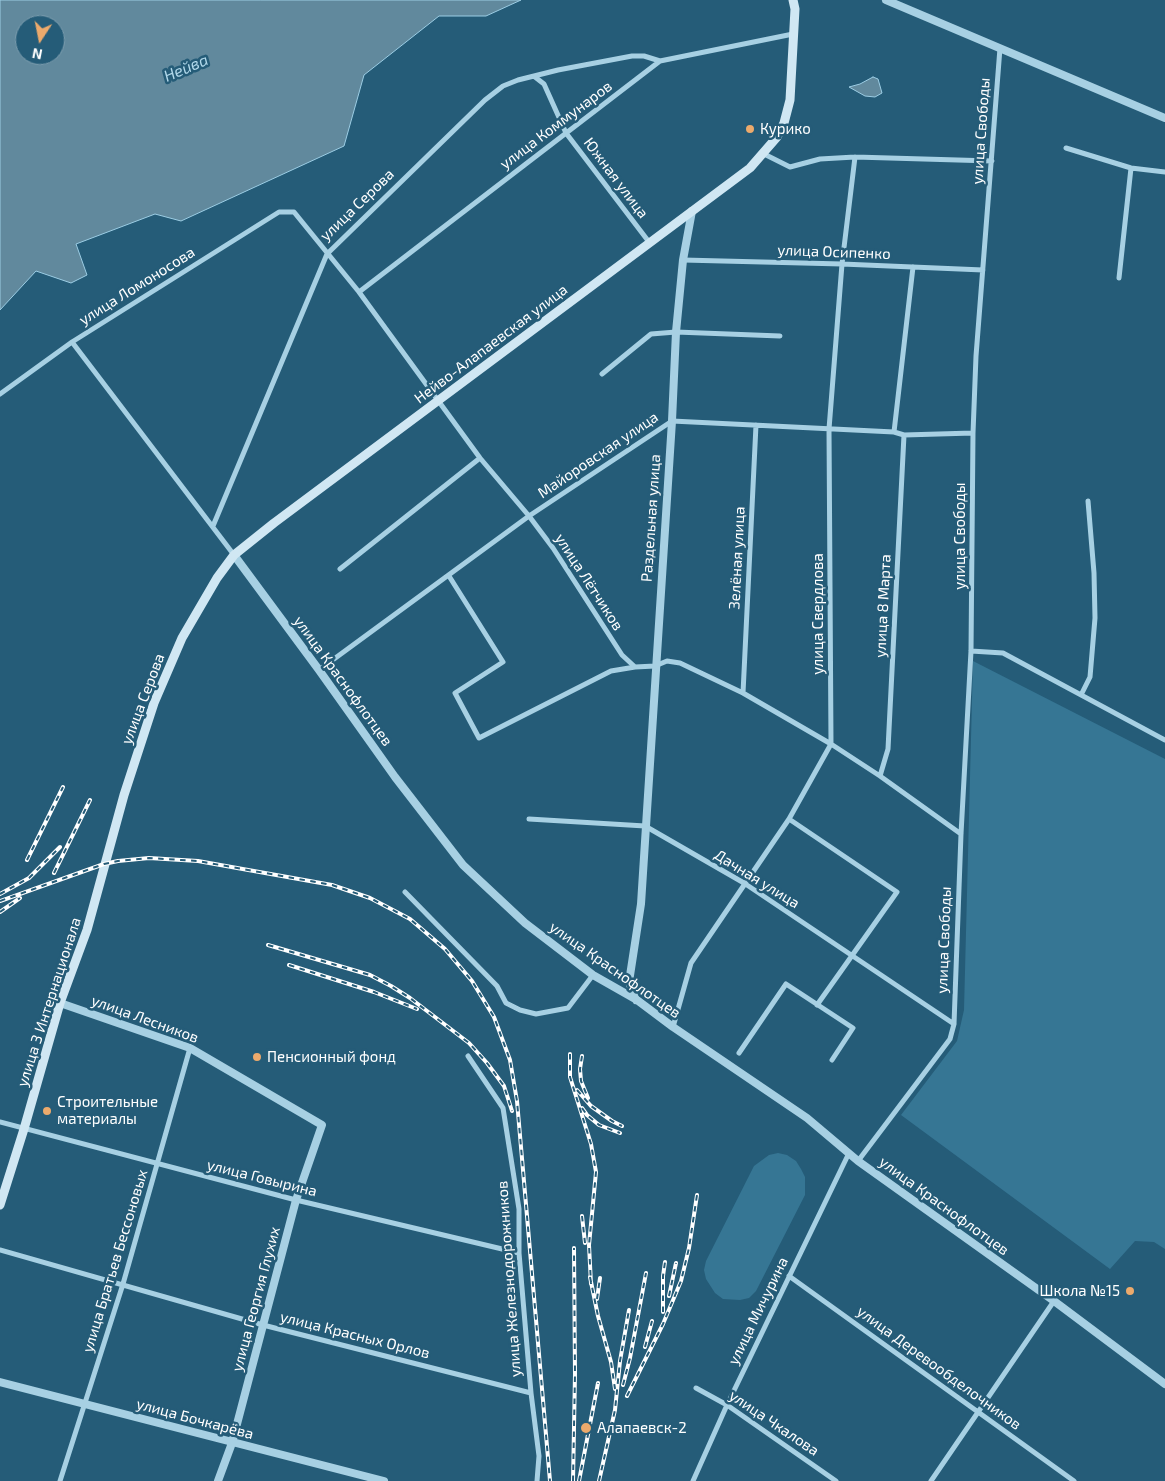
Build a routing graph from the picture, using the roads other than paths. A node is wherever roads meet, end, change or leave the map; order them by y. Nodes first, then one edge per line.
1 (799, 0) edge
2 (886, 0) edge
3 (794, 4) edge
4 (793, 34) junction
5 (1000, 48) junction
6 (660, 61) junction
7 (535, 76) junction
8 (1165, 118) edge
9 (566, 133) junction
10 (1066, 148) dead end
11 (764, 154) junction
12 (854, 157) junction
13 (992, 161) junction
14 (1131, 168) junction
15 (1165, 172) edge
16 (692, 211) junction
17 (294, 212) joint
18 (649, 242) dead end
19 (327, 254) junction
20 (683, 260) junction
21 (842, 264) junction
22 (913, 268) junction
23 (983, 270) junction
24 (1119, 278) dead end
25 (359, 292) junction
26 (676, 332) junction
27 (780, 336) dead end
28 (72, 342) junction
29 (602, 374) dead end
30 (0, 394) edge
31 (437, 401) junction
32 (672, 421) junction
33 (756, 425) junction
34 (829, 429) junction
35 (894, 432) junction
36 (973, 433) junction
37 (904, 435) junction
38 (480, 458) junction
39 (1088, 501) dead end
40 (529, 516) junction
41 (213, 526) junction
42 (234, 556) junction
43 (340, 568) dead end
44 (449, 576) junction
45 (971, 651) junction
46 (655, 666) junction
47 (635, 667) junction
48 (319, 670) junction
49 (743, 693) junction
50 (1081, 695) junction
51 (1165, 740) edge
52 (831, 744) junction
53 (880, 776) junction
54 (529, 819) dead end
55 (789, 819) junction
56 (645, 826) junction
57 (961, 834) junction
58 (104, 864) joint
59 (744, 883) junction
60 (405, 892) dead end
61 (852, 956) junction
62 (593, 975) junction
63 (636, 1000) junction
64 (60, 1003) junction
65 (817, 1005) junction
66 (954, 1024) junction
67 (673, 1027) junction
68 (190, 1048) junction
69 (739, 1053) dead end
70 (468, 1056) dead end
71 (832, 1060) dead end
72 (0, 1122) edge
73 (322, 1124) joint
74 (24, 1129) junction
75 (848, 1153) junction
76 (858, 1161) junction
77 (157, 1164) junction
78 (296, 1200) junction
79 (0, 1205) edge
80 (0, 1250) edge
81 (519, 1253) junction
82 (788, 1276) junction
83 (123, 1284) junction
84 (1054, 1301) junction
85 (263, 1325) junction
86 (0, 1382) edge
87 (1165, 1384) edge
88 (696, 1388) dead end
89 (531, 1393) junction
90 (84, 1404) junction
91 (727, 1406) junction
92 (979, 1411) junction
93 (232, 1443) junction
94 (60, 1481) edge
95 (218, 1481) edge
96 (384, 1481) edge
97 (537, 1481) edge
98 (693, 1481) edge
99 (836, 1481) edge
100 (931, 1481) edge
101 (1074, 1481) edge

1 - 3 main road, Нейво-Алапаевская улица
2 - 5 street
3 - 4 main road, Нейво-Алапаевская улица
4 - 6 street, улица Коммунаров
4 - 11 main road, Нейво-Алапаевская улица
5 - 8 street
5 - 13 street, улица Свободы
6 - 7 street, улица Серова
6 - 9 street, улица Коммунаров
7 - 9 street, Южная улица
7 - 19 street, улица Серова
9 - 18 street, Южная улица
9 - 25 street, улица Коммунаров
10 - 14 street
11 - 12 street
11 - 16 main road, Нейво-Алапаевская улица
12 - 13 street
12 - 21 street, улица Свердлова
13 - 23 street, улица Свободы
14 - 15 street
14 - 24 street
16 - 20 street, Раздельная улица
16 - 31 main road, Нейво-Алапаевская улица
17 - 19 street, улица Лётчиков
17 - 28 street, улица Ломоносова
19 - 25 street, улица Лётчиков
19 - 41 street, улица Серова
20 - 21 street, улица Осипенко
20 - 26 street, Раздельная улица
21 - 22 street, улица Осипенко
21 - 34 street, улица Свердлова
22 - 23 street, улица Осипенко
22 - 35 street
23 - 36 street, улица Свободы
25 - 31 street, улица Лётчиков
26 - 27 street
26 - 29 street
26 - 32 street, Раздельная улица
28 - 30 street, улица Ломоносова
28 - 41 street, улица Краснофлотцев
31 - 38 street, улица Лётчиков
31 - 42 main road, Нейво-Алапаевская улица
32 - 33 street, Майоровская улица
32 - 40 street, Майоровская улица
32 - 46 street, Раздельная улица
33 - 34 street, Майоровская улица
33 - 49 street, Зелёная улица
34 - 35 street, Майоровская улица
34 - 52 street, улица Свердлова
35 - 37 street, Майоровская улица
36 - 37 street, Майоровская улица
36 - 45 street, улица Свободы
37 - 53 street, улица 8 Марта
38 - 40 street, улица Лётчиков
38 - 43 street
39 - 50 street
40 - 44 street, Майоровская улица
40 - 47 street, улица Лётчиков
41 - 42 street, улица Краснофлотцев
42 - 48 street, улица Краснофлотцев
42 - 58 main road, улица Серова
44 - 47 street
44 - 48 street, Майоровская улица
45 - 50 street
45 - 57 street, улица Свободы
46 - 47 street
46 - 49 street
46 - 56 street, Раздельная улица
48 - 62 street, улица Краснофлотцев
49 - 52 street
50 - 51 street
52 - 53 street
52 - 55 street, улица Свердлова
53 - 57 street
54 - 56 street
55 - 59 street, улица Свердлова
55 - 61 street
56 - 59 street, Дачная улица
56 - 63 street, Раздельная улица
57 - 66 street, улица Свободы
58 - 64 main road, улица 3 Интернационала
59 - 61 street, Дачная улица
59 - 67 street, улица Свердлова
60 - 62 street
61 - 65 street
61 - 66 street, Дачная улица
62 - 63 street, улица Краснофлотцев
63 - 67 street, улица Краснофлотцев
64 - 68 street, улица Лесников
64 - 74 main road, улица 3 Интернационала
65 - 69 street
65 - 71 street
66 - 76 street
67 - 75 street, улица Краснофлотцев
68 - 73 street, улица Лесников
68 - 77 street, улица Братьев Бессоновых
70 - 81 street, улица Железнодорожников
72 - 74 street, улица Говырина
73 - 78 street, улица Георгия Глухих
74 - 77 street, улица Говырина
74 - 79 main road, улица 3 Интернационала
75 - 76 street, улица Краснофлотцев
75 - 82 street, улица Мичурина
76 - 84 street, улица Краснофлотцев
77 - 78 street, улица Говырина
77 - 83 street, улица Братьев Бессоновых
78 - 81 street, улица Говырина
78 - 85 street, улица Георгия Глухих
80 - 83 street, улица Красных Орлов
81 - 89 street, улица Железнодорожников
82 - 91 street, улица Мичурина
82 - 92 street, улица Деревообделочников
83 - 85 street, улица Красных Орлов
83 - 90 street, улица Братьев Бессоновых
84 - 87 street, улица Краснофлотцев
84 - 92 street
85 - 89 street, улица Красных Орлов
85 - 93 street, улица Георгия Глухих
86 - 90 street, улица Бочкарёва
88 - 91 street, улица Чкалова
89 - 97 street, улица Железнодорожников
90 - 93 street, улица Бочкарёва
90 - 94 street, улица Братьев Бессоновых
91 - 98 street, улица Мичурина
91 - 99 street, улица Чкалова
92 - 100 street
92 - 101 street, улица Деревообделочников
93 - 95 street, улица Георгия Глухих
93 - 96 street, улица Бочкарёва

